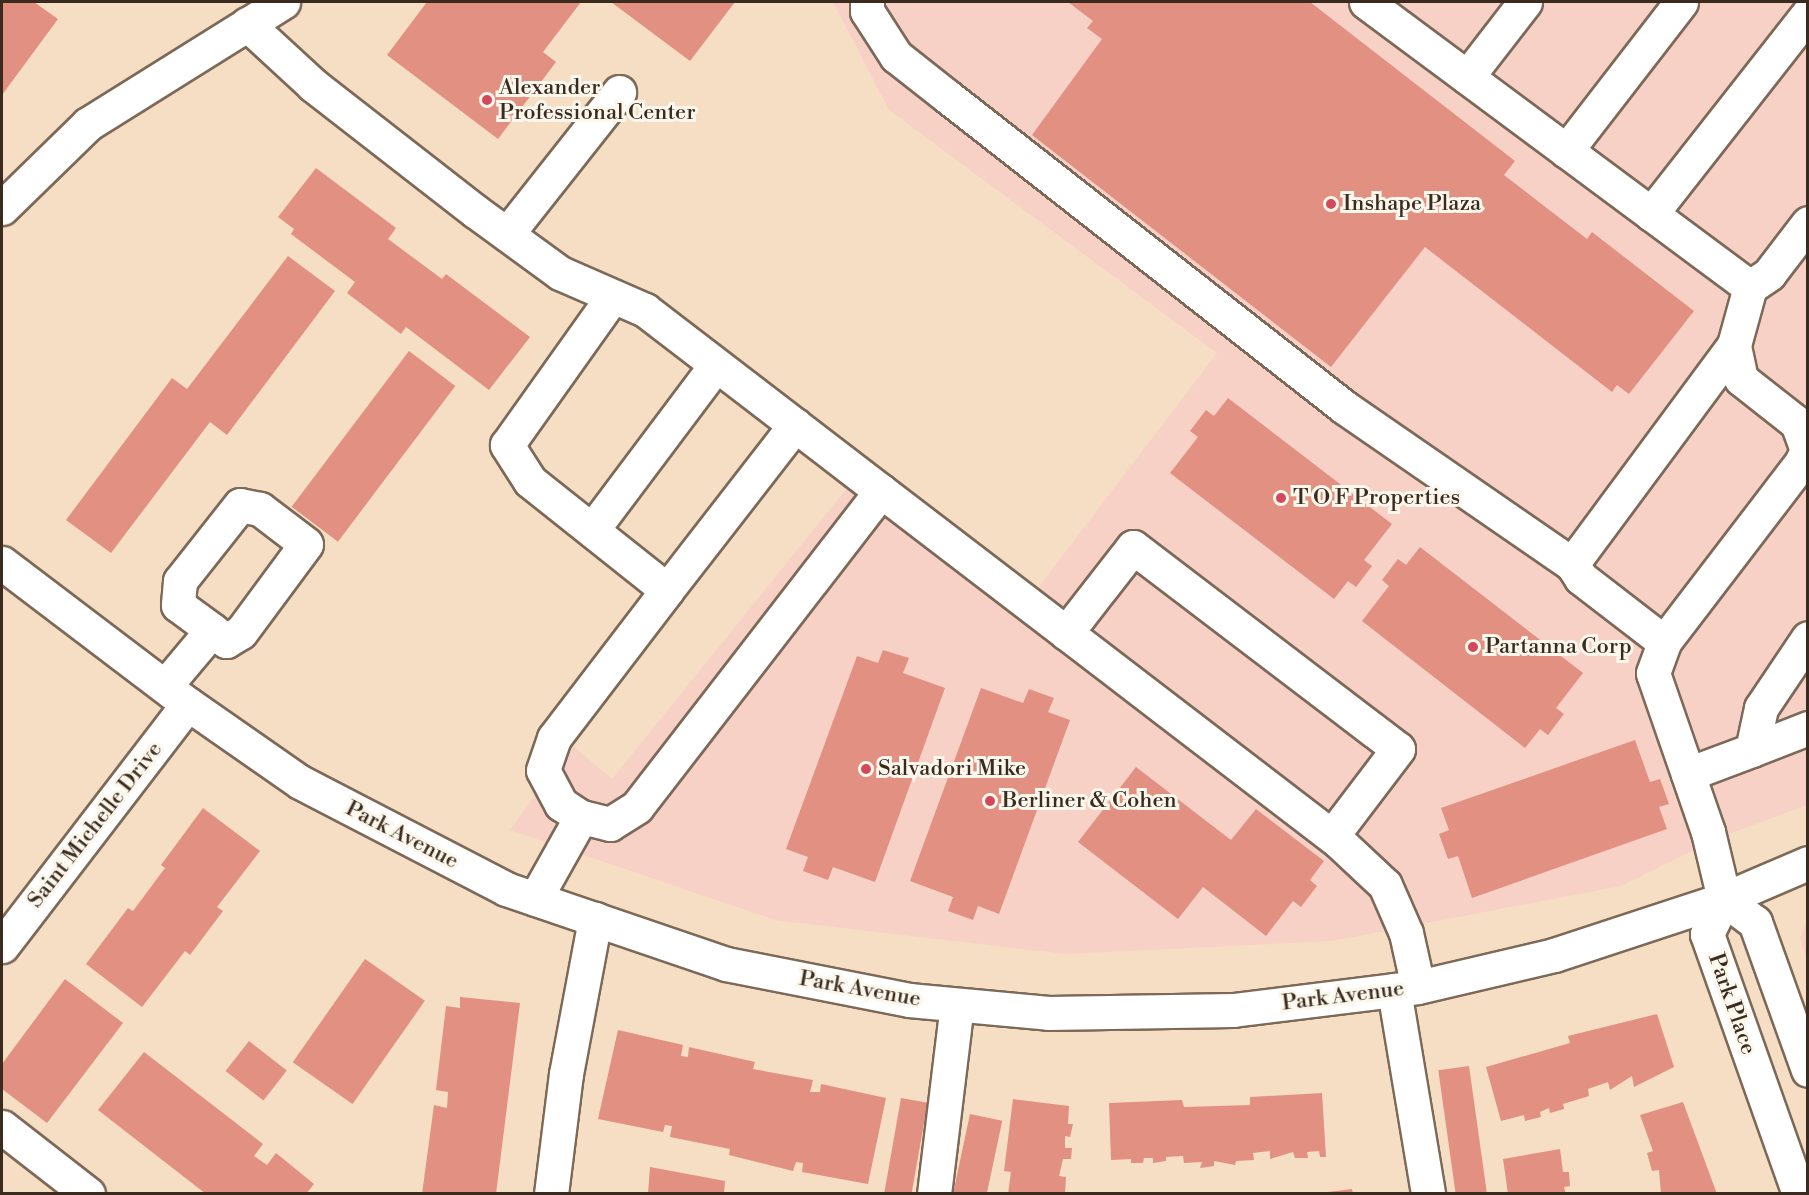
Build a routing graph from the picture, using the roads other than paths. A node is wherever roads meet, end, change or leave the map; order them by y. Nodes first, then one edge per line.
1 (283, 2) edge
2 (867, 2) edge
3 (1525, 2) edge
4 (1681, 2) edge
5 (1376, 4) edge
6 (1808, 14) edge
7 (247, 24) junction
8 (1467, 77) junction
9 (618, 92) dead end
10 (1566, 151) junction
11 (2, 208) edge
12 (1651, 213) junction
13 (1808, 223) edge
14 (507, 234) junction
15 (1750, 287) junction
16 (612, 297) junction
17 (1734, 345) junction
18 (716, 365) junction
19 (795, 425) junction
20 (1802, 427) edge
21 (881, 491) junction
22 (592, 530) junction
23 (2, 563) edge
24 (1572, 564) junction
25 (667, 590) junction
26 (212, 630) dead end
27 (1066, 633) junction
28 (1808, 638) edge
29 (1664, 642) junction
30 (176, 695) junction
31 (1808, 728) edge
32 (1752, 750) junction
33 (1688, 774) junction
34 (581, 817) junction
35 (1332, 836) junction
36 (1808, 863) edge
37 (535, 899) junction
38 (1724, 899) junction
39 (595, 920) junction
40 (2, 946) edge
41 (1406, 988) junction
42 (957, 1005) junction
43 (1808, 1070) edge
44 (2, 1127) edge
45 (88, 1194) edge
46 (551, 1194) edge
47 (934, 1194) edge
48 (1428, 1194) edge
49 (1799, 1194) edge

1 - 7 street
2 - 24 street
3 - 8 street
4 - 10 street
5 - 8 street
6 - 12 street
7 - 11 street
7 - 14 street
8 - 10 street
9 - 14 street
10 - 12 street
12 - 15 street
13 - 15 street
14 - 16 street
15 - 17 street
16 - 18 street
16 - 22 street
17 - 20 street
17 - 24 street
18 - 19 street
18 - 22 street
19 - 21 street
19 - 25 street
20 - 29 street
21 - 27 street
21 - 34 street
22 - 25 street
23 - 30 street, Park Avenue
24 - 29 street
25 - 34 street
26 - 30 street, Saint Michelle Drive
27 - 35 street
27 - 35 street
28 - 32 street
29 - 33 street
30 - 37 street, Park Avenue
30 - 40 street, Saint Michelle Drive
31 - 32 street
32 - 33 street
33 - 38 street
34 - 37 street
35 - 41 street
36 - 38 street, Park Avenue
37 - 39 street, Park Avenue
38 - 41 street, Park Avenue
38 - 43 street
38 - 49 street, Park Place
39 - 42 street, Park Avenue
39 - 46 street
41 - 42 street, Park Avenue
41 - 48 street
42 - 47 street
44 - 45 street

